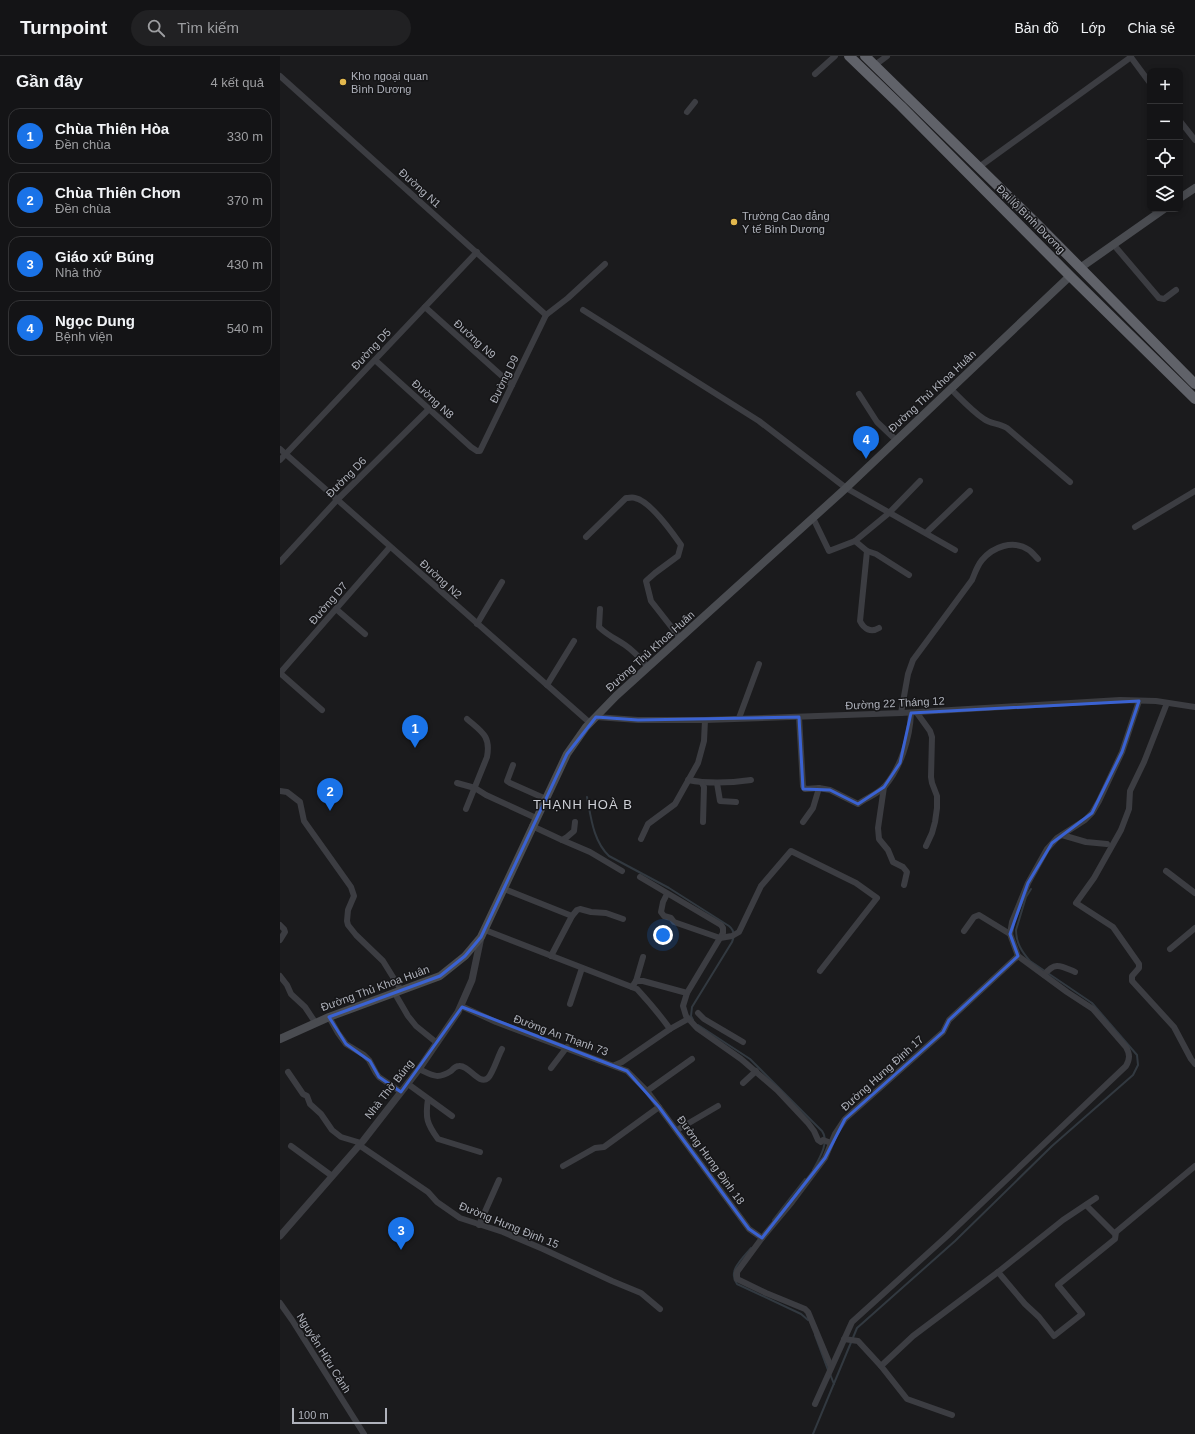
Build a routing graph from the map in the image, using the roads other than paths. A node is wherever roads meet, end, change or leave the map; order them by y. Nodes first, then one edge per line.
1 (835, 56) edge
2 (849, 56) edge
3 (865, 56) edge
4 (887, 56) edge
5 (1130, 56) edge
6 (875, 65) junction
7 (815, 74) dead end
8 (280, 76) edge
9 (1147, 79) edge
10 (695, 102) dead end
11 (686, 112) dead end
12 (1183, 125) edge
13 (1195, 140) edge
14 (979, 167) junction
15 (1195, 188) edge
16 (1183, 196) edge
17 (1160, 212) edge
18 (1113, 244) junction
19 (477, 252) junction
20 (605, 264) dead end
21 (1080, 268) junction
22 (1070, 276) junction
23 (1176, 290) dead end
24 (425, 307) junction
25 (583, 310) dead end
26 (546, 315) junction
27 (375, 360) junction
28 (1195, 384) edge
29 (512, 385) junction
30 (951, 389) junction
31 (859, 394) dead end
32 (1195, 399) edge
33 (429, 409) junction
34 (896, 440) junction
35 (280, 449) edge
36 (478, 451) joint
37 (286, 454) junction
38 (280, 460) edge
39 (920, 481) dead end
40 (1070, 482) dead end
41 (846, 488) junction
42 (970, 491) dead end
43 (1195, 491) edge
44 (337, 500) junction
45 (889, 513) junction
46 (813, 518) junction
47 (1135, 527) dead end
48 (926, 533) junction
49 (586, 537) dead end
50 (855, 541) junction
51 (390, 547) junction
52 (955, 550) dead end
53 (867, 551) junction
54 (1038, 559) dead end
55 (280, 562) edge
56 (909, 575) dead end
57 (502, 582) dead end
58 (336, 609) junction
59 (600, 609) dead end
60 (477, 624) junction
61 (880, 628) dead end
62 (365, 634) dead end
63 (680, 638) junction
64 (574, 641) dead end
65 (759, 664) dead end
66 (648, 667) junction
67 (280, 673) edge
68 (547, 685) junction
69 (1139, 701) junction
70 (1167, 703) junction
71 (1195, 707) edge
72 (322, 710) dead end
73 (914, 713) junction
74 (901, 714) junction
75 (798, 717) junction
76 (739, 718) junction
77 (467, 719) dead end
78 (593, 720) junction
79 (705, 720) junction
80 (513, 766) dead end
81 (688, 780) junction
82 (751, 780) dead end
83 (457, 783) dead end
84 (702, 783) junction
85 (717, 783) junction
86 (884, 787) junction
87 (475, 788) junction
88 (819, 788) junction
89 (280, 791) edge
90 (546, 799) junction
91 (736, 802) dead end
92 (466, 809) dead end
93 (536, 818) junction
94 (574, 822) dead end
95 (703, 822) dead end
96 (803, 822) dead end
97 (532, 826) junction
98 (1062, 835) junction
99 (641, 839) dead end
100 (562, 840) junction
101 (1107, 844) dead end
102 (926, 846) dead end
103 (622, 871) dead end
104 (1166, 871) dead end
105 (640, 877) dead end
106 (904, 885) dead end
107 (504, 889) junction
108 (1195, 892) edge
109 (667, 894) junction
110 (572, 916) junction
111 (622, 919) dead end
112 (280, 925) edge
113 (1195, 928) edge
114 (964, 932) dead end
115 (483, 934) junction
116 (1010, 934) junction
117 (720, 938) junction
118 (280, 940) edge
119 (1170, 949) dead end
120 (551, 956) junction
121 (1018, 956) junction
122 (643, 957) dead end
123 (582, 968) junction
124 (820, 971) dead end
125 (1046, 972) junction
126 (1075, 972) dead end
127 (280, 976) edge
128 (634, 984) junction
129 (397, 991) junction
130 (687, 993) junction
131 (570, 1004) dead end
132 (461, 1006) junction
133 (698, 1013) dead end
134 (329, 1017) junction
135 (688, 1019) junction
136 (315, 1022) junction
137 (700, 1024) junction
138 (670, 1029) junction
139 (280, 1039) edge
140 (743, 1042) dead end
141 (437, 1043) junction
142 (567, 1047) junction
143 (502, 1049) dead end
144 (692, 1059) dead end
145 (1195, 1064) edge
146 (615, 1065) junction
147 (551, 1068) dead end
148 (419, 1069) junction
149 (288, 1072) dead end
150 (756, 1072) junction
151 (743, 1083) dead end
152 (408, 1084) junction
153 (647, 1091) junction
154 (401, 1092) junction
155 (428, 1099) junction
156 (718, 1106) dead end
157 (659, 1107) junction
158 (452, 1116) dead end
159 (677, 1130) junction
160 (831, 1143) junction
161 (360, 1144) junction
162 (291, 1146) dead end
163 (480, 1152) dead end
164 (564, 1166) dead end
165 (1195, 1166) edge
166 (332, 1176) junction
167 (498, 1180) dead end
168 (1096, 1198) dead end
169 (1086, 1205) junction
170 (480, 1225) junction
171 (1115, 1234) junction
172 (280, 1236) edge
173 (762, 1238) junction
174 (998, 1272) junction
175 (280, 1303) edge
176 (660, 1309) dead end
177 (846, 1339) junction
178 (881, 1366) junction
179 (831, 1367) junction
180 (815, 1404) dead end
181 (952, 1415) dead end
182 (364, 1434) edge

1 - 7 street
2 - 22 highway, Đại lộ Bình Dương
3 - 6 highway, Đại lộ Bình Dương
4 - 6 street
5 - 9 street
5 - 14 street
6 - 14 highway, Đại lộ Bình Dương
8 - 19 street, Đường N1
10 - 11 street
12 - 13 street
14 - 21 highway, Đại lộ Bình Dương
15 - 16 main road
17 - 18 main road
18 - 21 main road
18 - 23 street
19 - 24 street, Đường D5
19 - 26 street, Đường N1
20 - 26 street
21 - 22 highway
21 - 28 highway, Đại lộ Bình Dương
22 - 30 main road, Đường Thủ Khoa Huân
22 - 32 highway, Đại lộ Bình Dương
24 - 27 street, Đường D5
24 - 29 street, Đường N9
25 - 41 street
26 - 29 street, Đường D9
27 - 33 street, Đường N8
27 - 37 street, Đường D5
29 - 36 street, Đường D9
30 - 34 main road, Đường Thủ Khoa Huân
30 - 40 street
31 - 34 street
33 - 36 street, Đường N8
33 - 44 street, Đường D6
34 - 41 main road, Đường Thủ Khoa Huân
35 - 37 street, Đường N2
37 - 38 street, Đường D5
37 - 44 street, Đường N2
39 - 45 street
41 - 45 street
41 - 46 main road, Đường Thủ Khoa Huân
42 - 48 street
43 - 47 street
44 - 51 street, Đường N2
44 - 55 street, Đường D6
45 - 48 street
45 - 50 street
46 - 50 street
46 - 63 main road, Đường Thủ Khoa Huân
48 - 52 street
49 - 63 street
50 - 53 street
51 - 58 street, Đường D7
51 - 60 street, Đường N2
53 - 56 street
53 - 61 street
54 - 74 street
57 - 60 street
58 - 62 street
58 - 67 street, Đường D7
59 - 66 street
60 - 68 street, Đường N2
63 - 66 main road, Đường Thủ Khoa Huân
64 - 68 street
65 - 76 street
66 - 78 main road, Đường Thủ Khoa Huân
67 - 72 street
68 - 78 street, Đường N2
69 - 70 street, Đường 22 Tháng 12
69 - 73 street, Đường 22 Tháng 12
69 - 98 street
70 - 71 street, Đường 22 Tháng 12
70 - 145 street
73 - 74 street, Đường 22 Tháng 12
73 - 86 street
73 - 102 street
74 - 75 street, Đường 22 Tháng 12
75 - 76 street, Đường 22 Tháng 12
75 - 88 street
76 - 79 street, Đường 22 Tháng 12
77 - 87 street
78 - 79 street, Đường 22 Tháng 12
78 - 90 main road, Đường Thủ Khoa Huân
79 - 81 street
80 - 90 street
81 - 84 street
81 - 99 street
82 - 85 street
83 - 87 street
84 - 85 street
84 - 95 street
85 - 91 street
86 - 88 street
86 - 106 street
87 - 92 street
87 - 93 street
88 - 96 street
89 - 129 street
90 - 93 main road, Đường Thủ Khoa Huân
93 - 97 main road, Đường Thủ Khoa Huân
94 - 100 street
97 - 100 street
97 - 107 main road, Đường Thủ Khoa Huân
98 - 101 street
98 - 116 street
100 - 103 street
104 - 108 street
105 - 109 street
107 - 110 street
107 - 115 main road, Đường Thủ Khoa Huân
109 - 117 street
109 - 117 street
110 - 111 street
110 - 120 street
112 - 118 street
113 - 119 street
114 - 116 street
115 - 120 street
115 - 129 main road, Đường Thủ Khoa Huân
115 - 132 street, Nhà Thờ Búng
116 - 121 street
117 - 124 street
117 - 130 street
120 - 123 street
121 - 125 street
121 - 160 street, Đường Hưng Định 17
122 - 128 street
123 - 128 street
123 - 131 street
125 - 126 street
125 - 177 street
127 - 136 street
128 - 130 street
128 - 138 street
129 - 134 main road, Đường Thủ Khoa Huân
129 - 141 street
130 - 135 street
132 - 141 street, Nhà Thờ Búng
132 - 142 street, Đường An Thạnh 73
133 - 137 street
134 - 136 main road, Đường Thủ Khoa Huân
134 - 154 street
135 - 137 street
135 - 138 street
136 - 139 main road, Đường Thủ Khoa Huân
137 - 140 street
137 - 150 street
138 - 146 street
141 - 148 street, Nhà Thờ Búng
142 - 146 street, Đường An Thạnh 73
142 - 147 street
143 - 148 street
144 - 153 street
146 - 153 street, Đường An Thạnh 73
148 - 152 street, Nhà Thờ Búng
149 - 161 street, Đường Hưng Định 15
150 - 151 street
150 - 160 street
152 - 154 street, Nhà Thờ Búng
152 - 155 street
153 - 157 street, Đường Hưng Định 18
154 - 161 street, Nhà Thờ Búng
155 - 158 street
155 - 163 street
156 - 159 street
157 - 159 street, Đường Hưng Định 18
157 - 164 street
159 - 173 street, Đường Hưng Định 18
160 - 173 street, Đường Hưng Định 17
161 - 166 street, Nhà Thờ Búng
161 - 170 street, Đường Hưng Định 15
162 - 166 street
165 - 171 street
166 - 172 street, Nhà Thờ Búng
167 - 170 street
168 - 169 street
169 - 171 street
169 - 174 street
170 - 176 street, Đường Hưng Định 15
171 - 174 street
173 - 179 street, Đường Hưng Định 17
174 - 178 street
175 - 182 street, Nguyễn Hữu Cảnh
177 - 178 street
177 - 179 street
178 - 181 street
179 - 180 street

